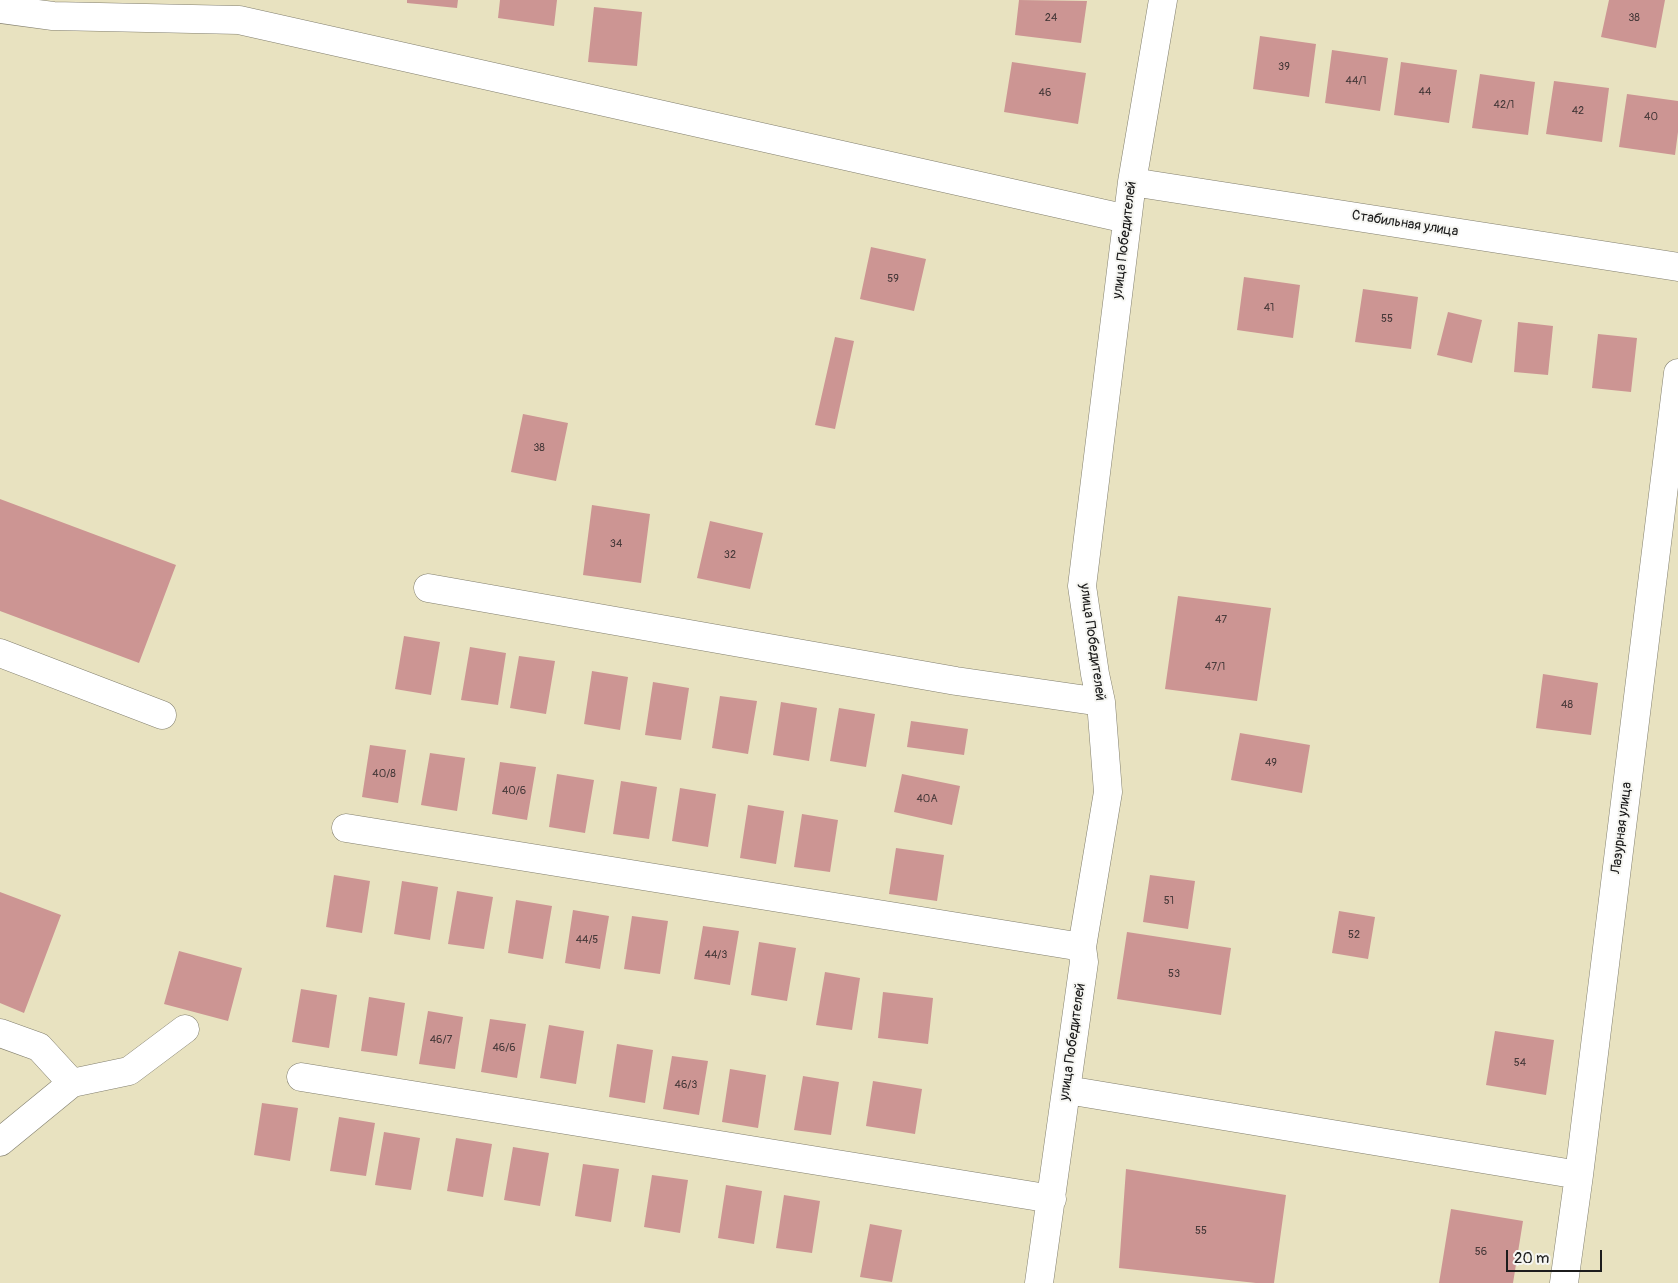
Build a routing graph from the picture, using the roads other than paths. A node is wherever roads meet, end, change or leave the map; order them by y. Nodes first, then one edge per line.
1 (1163, 0) edge
2 (0, 8) edge
3 (1132, 182) junction
4 (1127, 219) junction
5 (1678, 267) edge
6 (1678, 373) edge
7 (428, 588) dead end
8 (0, 654) edge
9 (1101, 702) junction
10 (162, 715) dead end
11 (346, 828) dead end
12 (1082, 947) junction
13 (185, 1029) dead end
14 (0, 1033) edge
15 (301, 1077) dead end
16 (72, 1083) junction
17 (1067, 1090) junction
18 (0, 1142) edge
19 (1579, 1175) junction
20 (1052, 1199) junction
21 (1039, 1283) edge
22 (1564, 1283) edge

1 - 3 street, улица Победителей
2 - 4 street
3 - 4 street, улица Победителей
3 - 5 street, Стабильная улица
4 - 9 street, улица Победителей
6 - 19 street, Лазурная улица
7 - 9 street
8 - 10 street
9 - 12 street, улица Победителей
11 - 12 street
12 - 17 street, улица Победителей
13 - 16 street
14 - 16 street
15 - 20 street
16 - 18 street
17 - 19 street
17 - 20 street, улица Победителей
19 - 22 street, Лазурная улица
20 - 21 street, улица Победителей

